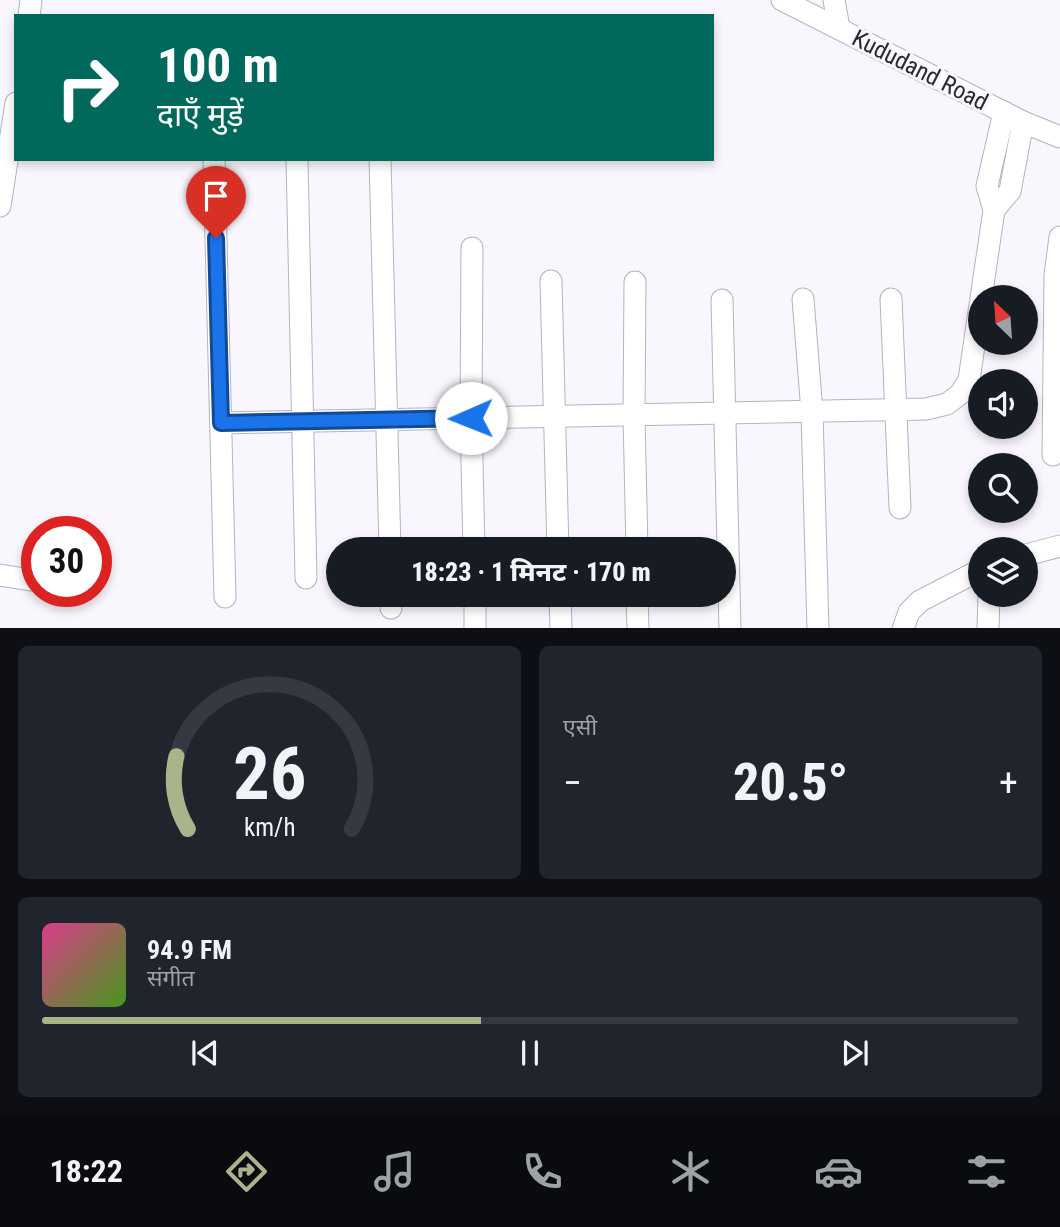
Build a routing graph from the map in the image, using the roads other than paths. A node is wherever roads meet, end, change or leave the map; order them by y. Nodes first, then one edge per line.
1 (782, 0) edge
2 (834, 0) edge
3 (839, 29) junction
4 (1004, 113) junction
5 (14, 115) edge
6 (1023, 122) junction
7 (1060, 137) edge
8 (214, 161) edge
9 (297, 161) edge
10 (380, 161) edge
11 (2, 184) edge
12 (0, 206) edge
13 (994, 209) junction
14 (1060, 237) edge
15 (471, 248) dead end
16 (551, 281) dead end
17 (635, 282) dead end
18 (983, 285) edge
19 (803, 299) dead end
20 (891, 299) dead end
21 (722, 300) dead end
22 (1058, 313) edge
23 (973, 355) edge
24 (897, 410) junction
25 (812, 412) junction
26 (725, 414) junction
27 (634, 416) junction
28 (554, 417) junction
29 (471, 418) junction
30 (388, 420) junction
31 (302, 421) junction
32 (221, 423) junction
33 (1053, 455) dead end
34 (901, 508) dead end
35 (390, 537) edge
36 (474, 537) edge
37 (558, 537) edge
38 (637, 537) edge
39 (1060, 546) edge
40 (1038, 552) edge
41 (0, 575) edge
42 (968, 576) edge
43 (21, 578) edge
44 (306, 578) dead end
45 (225, 597) dead end
46 (475, 607) edge
47 (560, 607) edge
48 (638, 607) edge
49 (989, 607) edge
50 (475, 628) edge
51 (561, 628) edge
52 (638, 628) edge
53 (730, 628) edge
54 (818, 628) edge
55 (903, 628) edge
56 (988, 628) edge

1 - 3 street, Kududand Road
2 - 3 street
3 - 4 street, Kududand Road
4 - 6 street, Kududand Road
4 - 13 street
5 - 11 street
6 - 7 street, Kududand Road
6 - 13 street
8 - 32 street
9 - 31 street
10 - 30 street
11 - 12 street
13 - 18 street
14 - 22 street
15 - 29 street
16 - 28 street
17 - 27 street
19 - 25 street
20 - 24 street
21 - 26 street
22 - 33 street
23 - 24 street
24 - 25 street
24 - 34 street
25 - 26 street
25 - 54 street
26 - 27 street
26 - 53 street
27 - 28 street
27 - 38 street
28 - 29 street
28 - 37 street
29 - 30 street
29 - 36 street
30 - 31 street
30 - 35 street
31 - 32 street
31 - 44 street
32 - 45 street
39 - 40 street
41 - 43 street
42 - 55 street
46 - 50 street
47 - 51 street
48 - 52 street
49 - 56 street

